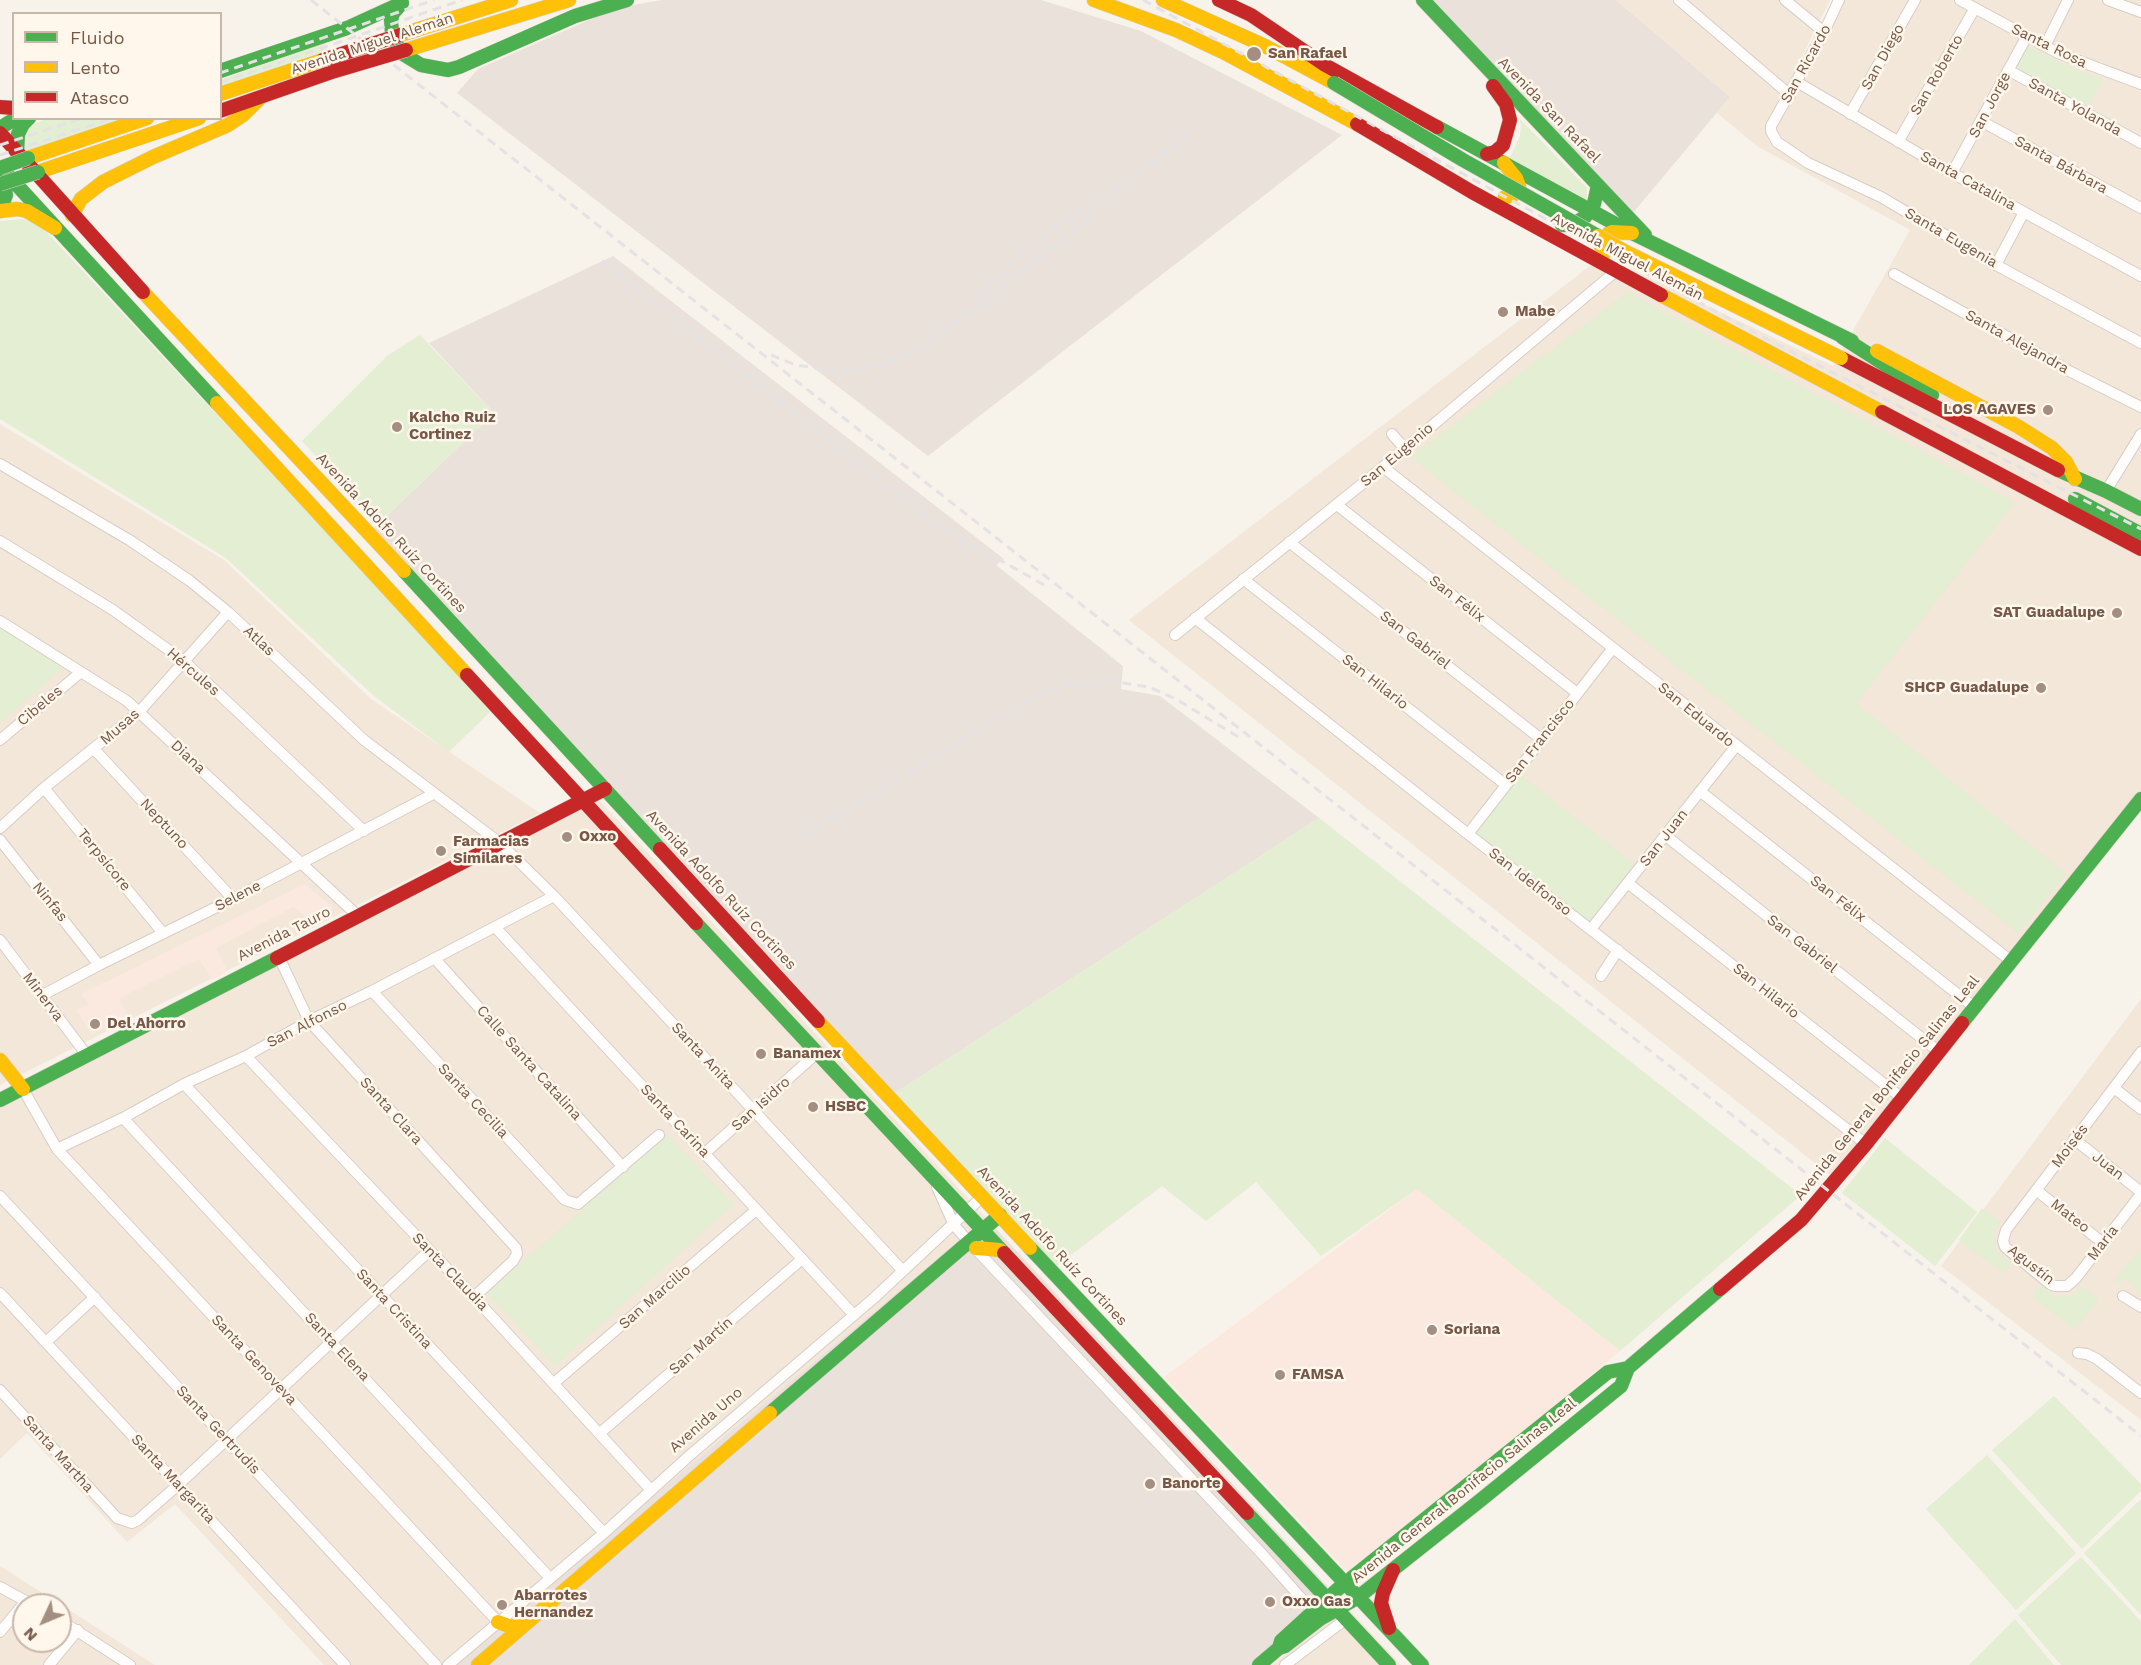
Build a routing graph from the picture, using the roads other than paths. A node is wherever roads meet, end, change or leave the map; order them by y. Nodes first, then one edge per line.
1 (511, 0) edge
2 (569, 0) edge
3 (627, 0) edge
4 (1094, 0) edge
5 (1163, 0) edge
6 (1219, 0) edge
7 (1412, 0) edge
8 (1422, 0) edge
9 (1679, 0) edge
10 (1785, 0) edge
11 (1839, 0) edge
12 (1915, 0) edge
13 (1960, 0) edge
14 (2068, 0) edge
15 (2108, 0) edge
16 (406, 1) edge
17 (1975, 8) junction
18 (2141, 12) edge
19 (1824, 32) junction
20 (2027, 36) junction
21 (1265, 46) junction
22 (2045, 46) junction
23 (1325, 65) junction
24 (222, 70) edge
25 (2008, 70) junction
26 (1797, 82) junction
27 (2141, 84) edge
28 (222, 93) edge
29 (1790, 95) junction
30 (260, 98) junction
31 (222, 110) edge
32 (1850, 114) junction
33 (13, 120) edge
34 (27, 120) edge
35 (140, 120) edge
36 (193, 120) edge
37 (1981, 121) junction
38 (1771, 126) joint
39 (1363, 127) junction
40 (0, 128) edge
41 (0, 133) edge
42 (1898, 142) junction
43 (2141, 143) edge
44 (1487, 154) junction
45 (23, 156) junction
46 (1504, 163) junction
47 (0, 167) edge
48 (1952, 173) junction
49 (0, 178) edge
50 (0, 184) edge
51 (1598, 185) junction
52 (1503, 198) junction
53 (2141, 208) edge
54 (0, 211) edge
55 (1590, 211) junction
56 (2024, 212) junction
57 (72, 215) junction
58 (56, 228) junction
59 (1632, 233) junction
60 (1653, 243) junction
61 (1996, 264) junction
62 (1616, 271) junction
63 (1894, 274) dead end
64 (2141, 276) edge
65 (1842, 337) junction
66 (2141, 343) edge
67 (2141, 407) edge
68 (1952, 417) junction
69 (1392, 434) dead end
70 (2141, 434) edge
71 (1929, 436) junction
72 (1405, 448) junction
73 (0, 464) edge
74 (1383, 467) junction
75 (2074, 479) junction
76 (2106, 491) junction
77 (1337, 505) junction
78 (2141, 509) edge
79 (2141, 534) edge
80 (0, 541) edge
81 (1289, 542) junction
82 (2141, 549) edge
83 (1244, 579) junction
84 (228, 612) junction
85 (1195, 618) junction
86 (0, 621) edge
87 (1175, 634) dead end
88 (1613, 648) junction
89 (184, 661) junction
90 (81, 672) junction
91 (1577, 693) junction
92 (139, 712) junction
93 (1541, 739) junction
94 (0, 740) edge
95 (1736, 746) junction
96 (94, 749) junction
97 (1506, 785) junction
98 (44, 788) junction
99 (605, 789) junction
100 (1701, 792) junction
101 (433, 794) junction
102 (2141, 799) edge
103 (584, 800) junction
104 (0, 828) edge
105 (364, 831) junction
106 (1468, 834) junction
107 (1666, 836) junction
108 (0, 840) edge
109 (500, 843) junction
110 (300, 862) junction
111 (1629, 884) junction
112 (554, 896) junction
113 (233, 899) junction
114 (357, 915) junction
115 (495, 927) junction
116 (1591, 929) junction
117 (164, 933) junction
118 (0, 940) edge
119 (1618, 950) junction
120 (279, 957) junction
121 (435, 959) junction
122 (2011, 961) junction
123 (99, 964) junction
124 (1601, 976) dead end
125 (372, 991) junction
126 (41, 996) junction
127 (1974, 1007) junction
128 (309, 1021) junction
129 (1938, 1052) junction
130 (2141, 1052) edge
131 (86, 1054) junction
132 (816, 1054) junction
133 (246, 1056) junction
134 (0, 1060) edge
135 (184, 1084) junction
136 (2114, 1088) junction
137 (22, 1089) junction
138 (1902, 1098) junction
139 (0, 1100) edge
140 (2141, 1109) edge
141 (753, 1110) junction
142 (123, 1118) junction
143 (659, 1135) dead end
144 (2074, 1140) junction
145 (1866, 1144) junction
146 (57, 1149) junction
147 (705, 1154) junction
148 (623, 1167) junction
149 (930, 1174) junction
150 (2036, 1190) junction
151 (2141, 1193) edge
152 (0, 1196) edge
153 (983, 1196) junction
154 (756, 1210) junction
155 (966, 1213) junction
156 (1000, 1215) junction
157 (954, 1225) junction
158 (981, 1230) junction
159 (2003, 1241) joint
160 (2103, 1243) junction
161 (972, 1245) junction
162 (1000, 1250) junction
163 (429, 1251) junction
164 (801, 1260) junction
165 (903, 1271) junction
166 (2061, 1287) joint
167 (0, 1293) edge
168 (381, 1296) junction
169 (2123, 1296) dead end
170 (95, 1297) junction
171 (474, 1297) junction
172 (874, 1298) junction
173 (2141, 1307) edge
174 (887, 1313) junction
175 (854, 1315) junction
176 (332, 1341) junction
177 (46, 1342) junction
178 (2078, 1353) dead end
179 (1628, 1368) junction
180 (554, 1383) junction
181 (281, 1388) junction
182 (0, 1390) edge
183 (2141, 1393) edge
184 (600, 1433) junction
185 (226, 1439) junction
186 (689, 1456) junction
187 (703, 1472) junction
188 (178, 1485) junction
189 (651, 1490) junction
190 (604, 1533) junction
191 (1274, 1544) junction
192 (1263, 1555) junction
193 (1393, 1570) junction
194 (550, 1578) junction
195 (1345, 1584) junction
196 (1357, 1598) junction
197 (1336, 1609) junction
198 (1316, 1615) junction
199 (12, 1620) edge
200 (498, 1622) junction
201 (523, 1625) junction
202 (72, 1627) edge
203 (78, 1630) junction
204 (1390, 1631) junction
205 (0, 1632) edge
206 (502, 1643) junction
207 (49, 1665) edge
208 (130, 1665) edge
209 (345, 1665) edge
210 (436, 1665) edge
211 (448, 1665) edge
212 (478, 1665) edge
213 (1259, 1665) edge
214 (1285, 1665) edge
215 (1389, 1665) edge
216 (1422, 1665) edge

1 - 28 main road, Avenida Miguel Alemán, bridge
2 - 30 main road, Avenida Miguel Alemán, bridge
3 - 16 main road
4 - 39 main road, Avenida Miguel Alemán
5 - 21 main road, Avenida Miguel Alemán
6 - 23 main road
7 - 44 main road, Avenida San Rafael
8 - 51 main road, Avenida San Rafael
9 - 29 street
10 - 19 street
11 - 19 street, San Ricardo
12 - 32 street, San Diego
13 - 17 street, Santa Rosa
14 - 22 street
15 - 18 street
16 - 24 main road
17 - 20 street, Santa Rosa
17 - 42 street, San Roberto
19 - 26 street, San Ricardo
20 - 22 street, Santa Rosa
20 - 25 street, San Jorge
21 - 23 main road
21 - 68 main road, Avenida Miguel Alemán, bridge
22 - 27 street, Santa Rosa
23 - 44 main road, Avenida Miguel Alemán
25 - 37 street, San Jorge
25 - 43 street, Santa Yolanda
26 - 29 street, San Ricardo
26 - 32 street, Santa Catalina
29 - 38 street, San Ricardo
30 - 31 main road, Avenida Miguel Alemán
30 - 57 main road
32 - 42 street, Santa Catalina
33 - 40 main road
34 - 45 main road
35 - 45 main road
36 - 50 main road, bridge
37 - 48 street, San Jorge
37 - 53 street, Santa Bárbara
38 - 61 street, Santa Eugenia
39 - 52 main road
39 - 62 main road, Avenida Miguel Alemán
41 - 45 main road, Avenida Adolfo Ruíz Cortines
42 - 48 street, Santa Catalina
44 - 46 main road, Avenida Miguel Alemán
45 - 47 main road, bridge
45 - 57 main road, Avenida Adolfo Ruíz Cortines
46 - 52 main road
46 - 55 main road, Avenida Miguel Alemán
47 - 58 main road
48 - 56 street, Santa Catalina
49 - 54 main road
51 - 55 main road
51 - 60 main road, Avenida San Rafael
52 - 55 main road
54 - 58 main road
55 - 59 main road, Avenida Miguel Alemán
56 - 61 street
56 - 64 street, Santa Catalina
57 - 99 main road, Avenida Adolfo Ruíz Cortines
58 - 103 main road
59 - 60 main road, Avenida Miguel Alemán
59 - 62 main road
60 - 65 main road, Avenida Miguel Alemán
61 - 66 street, Santa Eugenia
62 - 71 main road, Avenida Miguel Alemán
62 - 72 street, San Eugenio
63 - 67 street, Santa Alejandra
65 - 68 main road
65 - 75 main road, Avenida Miguel Alemán
68 - 75 main road, Avenida Miguel Alemán
69 - 72 street
70 - 76 street
71 - 79 main road
71 - 82 main road, Avenida Miguel Alemán
72 - 74 street, San Eugenio
73 - 84 street, Atlas
74 - 77 street, San Eugenio
74 - 88 street, San Eduardo
75 - 76 main road, Avenida Miguel Alemán
76 - 78 main road, Avenida Miguel Alemán
77 - 81 street, San Eugenio
77 - 91 street, San Félix
80 - 89 street, Hércules
81 - 83 street, San Eugenio
81 - 93 street, San Gabriel
83 - 85 street, San Eugenio
83 - 97 street, San Hilario
84 - 89 street, Musas
84 - 101 street, Atlas
85 - 87 street, San Eugenio
85 - 106 street, San Idelfonso
86 - 90 street, Diana
88 - 91 street, San Francisco
88 - 95 street, San Eduardo
89 - 92 street, Musas
89 - 105 street, Hércules
90 - 92 street, Diana
90 - 94 street, Cibeles
91 - 93 street, San Francisco
92 - 96 street, Musas
92 - 110 street, Diana
93 - 97 street, San Francisco
95 - 100 street, San Juan
95 - 122 street, San Eduardo
96 - 98 street, Musas
96 - 113 street, Neptuno
97 - 106 street, San Francisco
98 - 104 street, Musas
98 - 117 street, Terpsícore
99 - 103 main road, Avenida Tauro
99 - 153 main road, Avenida Adolfo Ruíz Cortines
100 - 107 street, San Juan
100 - 127 street, San Félix
101 - 105 street, Selene
101 - 109 street, Atlas
102 - 122 main road, Avenida General Bonifacio Salinas Leal
103 - 109 main road, Avenida Tauro
103 - 132 main road
105 - 110 street, Selene
106 - 116 street, San Idelfonso
107 - 111 street, San Juan
107 - 129 street, San Gabriel
108 - 123 street, Ninfas
109 - 112 street, Santa Anita
109 - 114 main road, Avenida Tauro
110 - 113 street, Selene
110 - 114 street, Diana
111 - 116 street, San Juan
111 - 138 street, San Hilario
112 - 115 street, San Alfonso
112 - 141 street, Santa Anita
113 - 117 street, Selene
114 - 120 main road, Avenida Tauro
115 - 121 street, San Alfonso
115 - 147 street, Santa Carina
116 - 119 street, San Idelfonso
117 - 123 street, Selene
118 - 126 street, Minerva
119 - 124 street
119 - 145 street, San Idelfonso
120 - 128 street, Santa Clara
120 - 131 main road, Avenida Tauro
121 - 125 street, San Alfonso
121 - 148 street, Calle Santa Catalina
122 - 127 main road, Avenida General Bonifacio Salinas Leal
123 - 126 street, Selene
125 - 128 street, San Alfonso
125 - 148 street, Santa Cecilia
126 - 131 street, Minerva
127 - 129 main road, Avenida General Bonifacio Salinas Leal
128 - 133 street, San Alfonso
128 - 171 street, Santa Clara
129 - 138 main road, Avenida General Bonifacio Salinas Leal
130 - 136 street, Moisés
131 - 137 main road, Avenida Tauro
132 - 141 street, San Isidro
132 - 149 main road
133 - 135 street, San Alfonso
133 - 163 street, Santa Claudia
134 - 137 main road
135 - 142 street, San Alfonso
135 - 168 street, Santa Cristina
136 - 140 street
136 - 144 street, Moisés
137 - 139 main road, Avenida Tauro
137 - 146 street, Santa Genoveva
138 - 145 main road, Avenida General Bonifacio Salinas Leal
141 - 147 street, San Isidro
141 - 165 street, Santa Anita
142 - 146 street, San Alfonso
142 - 176 street, Santa Elena
143 - 148 street
144 - 150 street, Moisés
144 - 151 street, Juan
145 - 179 main road, Avenida General Bonifacio Salinas Leal
146 - 181 street, Santa Genoveva
147 - 154 street, Santa Carina
149 - 155 main road
149 - 157 street
150 - 159 street, Moisés
150 - 160 street, Mateo
151 - 160 street, María
152 - 170 street, Santa Gertrudis
153 - 155 street, Avenida Uno
153 - 156 main road, Avenida Adolfo Ruíz Cortines
154 - 164 street, Santa Carina
154 - 180 street, San Marcilio
155 - 157 street, Avenida Uno
155 - 158 main road
156 - 158 main road
156 - 195 main road, Avenida Adolfo Ruíz Cortines
157 - 161 street
157 - 165 street, Avenida Uno
158 - 161 main road
158 - 162 main road
159 - 166 street, Agustín
160 - 166 street, María
161 - 162 main road
161 - 174 main road
161 - 192 street
162 - 191 main road
163 - 168 street
163 - 171 street, Santa Claudia
164 - 175 street, Santa Carina
164 - 184 street, San Martín
165 - 172 street, Avenida Uno
167 - 177 street, Santa Margarita
168 - 176 street
168 - 190 street, Santa Cristina
169 - 173 street
170 - 177 street
170 - 185 street, Santa Gertrudis
171 - 180 street, Santa Claudia
172 - 174 street
172 - 175 street, Avenida Uno
174 - 187 main road
175 - 186 street, Avenida Uno
176 - 181 street
176 - 194 street, Santa Elena
177 - 188 street, Santa Margarita
178 - 183 street
179 - 193 main road, Avenida General Bonifacio Salinas Leal
179 - 195 main road, Avenida General Bonifacio Salinas Leal
180 - 184 street, Santa Claudia
181 - 185 street
181 - 200 street, Santa Genoveva
182 - 188 street, Santa Martha
184 - 189 street, Santa Claudia
185 - 188 street
185 - 210 street, Santa Gertrudis
186 - 187 street
186 - 189 street, Avenida Uno
187 - 201 main road
188 - 209 street, Santa Margarita
189 - 190 street, Avenida Uno
190 - 194 street, Avenida Uno
191 - 192 main road
191 - 197 main road
192 - 198 street
193 - 196 main road, Avenida General Bonifacio Salinas Leal
193 - 204 main road
194 - 200 street, Avenida Uno
195 - 196 main road, Avenida Adolfo Ruíz Cortines
195 - 197 main road, Avenida General Bonifacio Salinas Leal
196 - 197 main road, Avenida General Bonifacio Salinas Leal
196 - 204 main road, Avenida Adolfo Ruíz Cortines
197 - 198 main road, Avenida General Bonifacio Salinas Leal
197 - 214 street
197 - 215 main road
198 - 213 main road, Avenida General Bonifacio Salinas Leal
199 - 205 street
200 - 201 main road
200 - 206 main road
200 - 211 street, Avenida Uno
201 - 206 main road
202 - 203 street
203 - 207 street
203 - 208 street
204 - 216 main road, Avenida Adolfo Ruíz Cortines
206 - 212 main road

